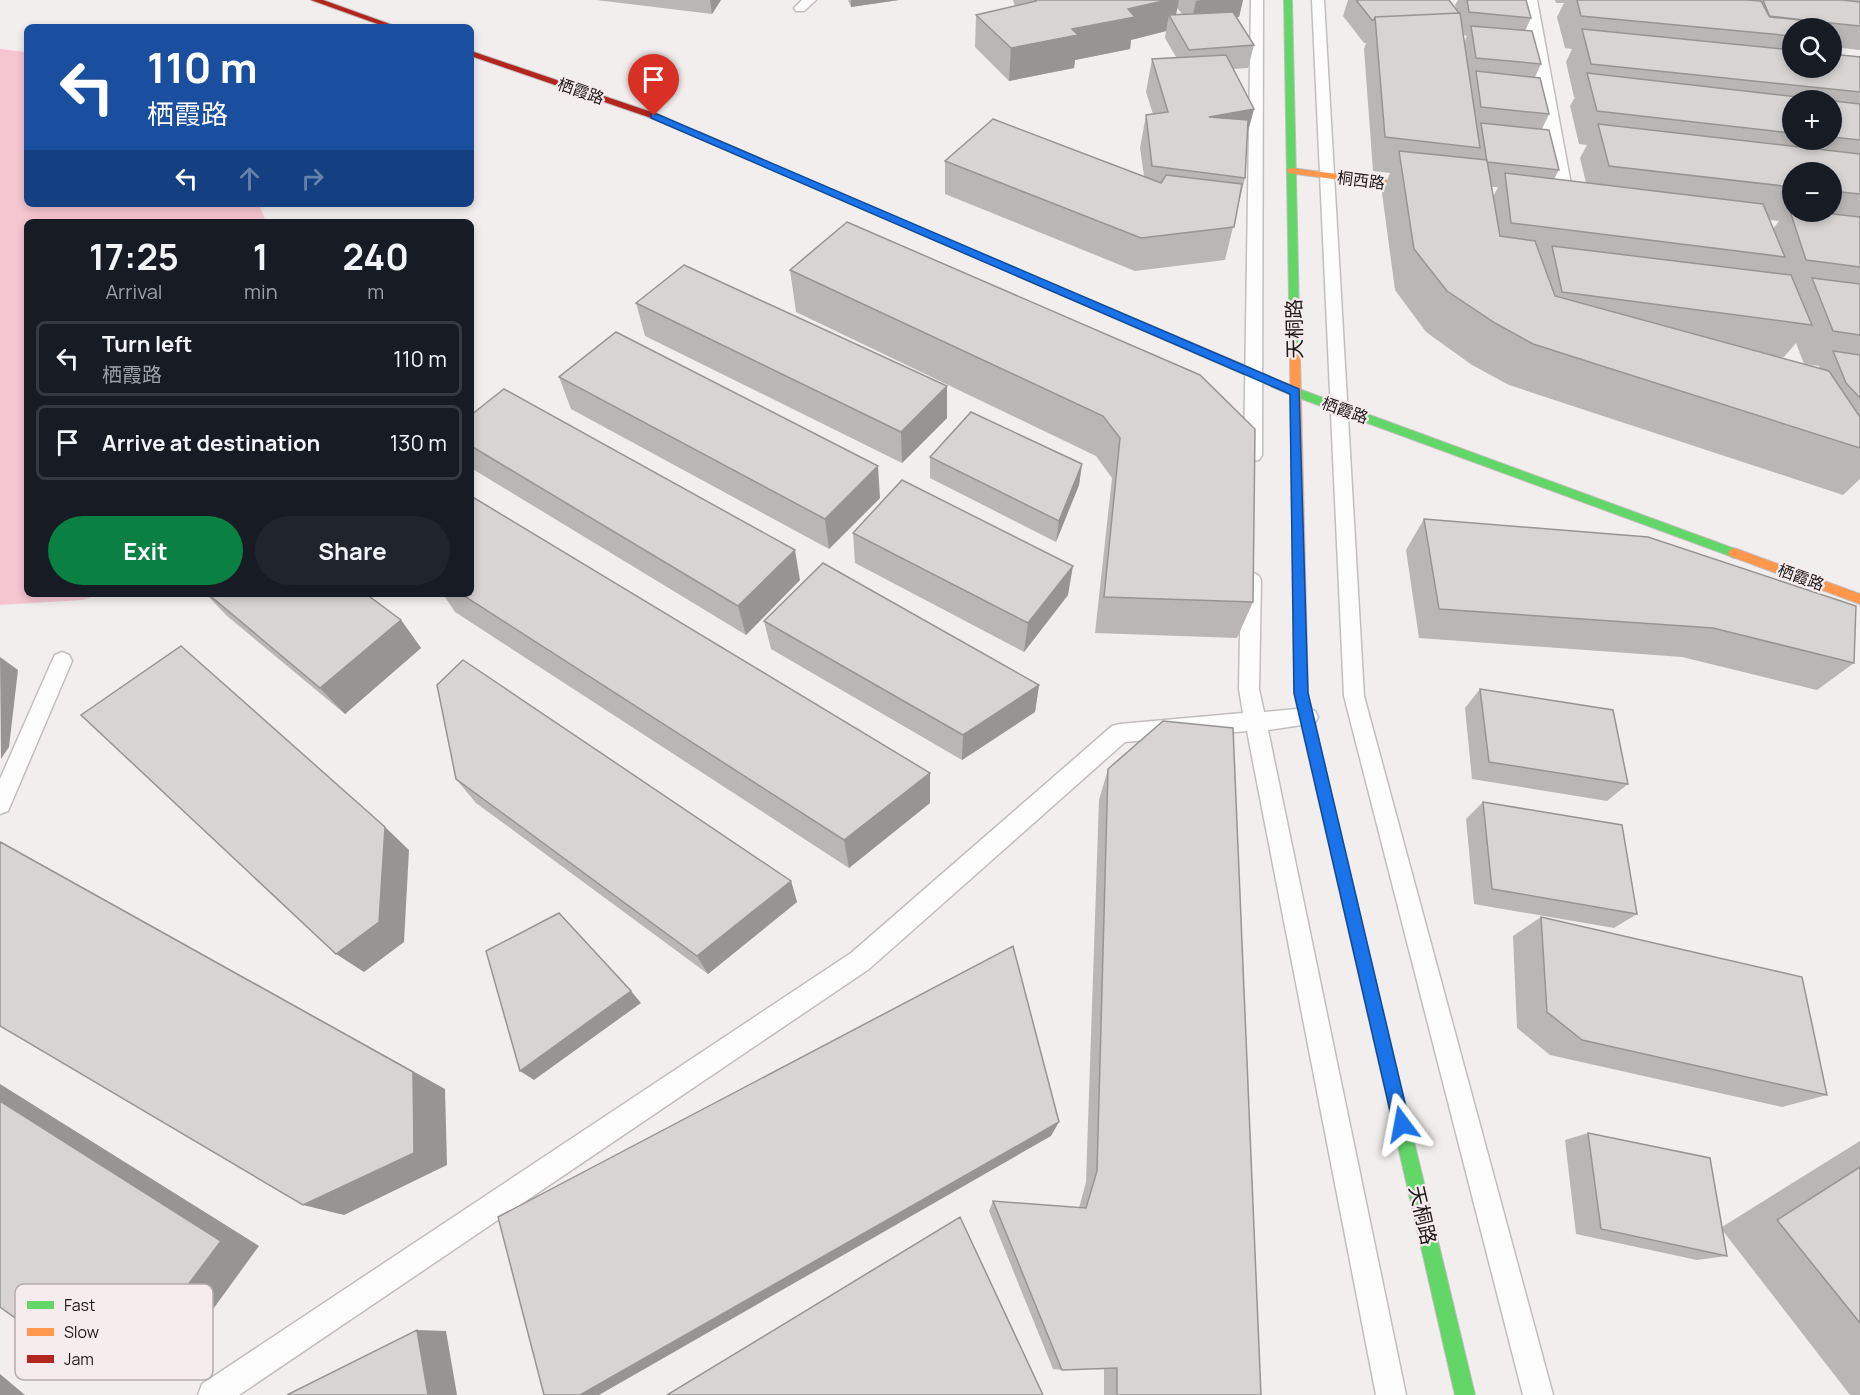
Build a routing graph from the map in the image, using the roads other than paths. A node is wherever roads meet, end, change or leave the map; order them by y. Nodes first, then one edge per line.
1 (315, 0) edge
2 (1257, 0) edge
3 (1288, 0) edge
4 (1318, 0) edge
5 (1527, 0) edge
6 (385, 24) edge
7 (474, 54) edge
8 (1291, 171) junction
9 (1329, 176) junction
10 (1446, 191) edge
11 (1563, 206) edge
12 (1254, 374) junction
13 (1295, 392) junction
14 (1340, 408) junction
15 (1252, 479) edge
16 (1251, 561) edge
17 (1860, 598) edge
18 (62, 661) dead end
19 (1307, 717) junction
20 (1256, 721) junction
21 (0, 804) edge
22 (213, 1395) edge
23 (1391, 1395) edge
24 (1465, 1395) edge
25 (1538, 1395) edge

1 - 6 street
2 - 12 lane
3 - 8 street, 天桐路
4 - 9 lane
5 - 11 street
7 - 12 street, 栖霞路
8 - 9 street, 桐西路
8 - 13 street, 天桐路
9 - 10 street, 桐西路
9 - 14 lane
12 - 13 street, 栖霞路
12 - 15 lane
13 - 14 street, 栖霞路
13 - 19 street, 天桐路
14 - 17 street, 栖霞路
14 - 25 lane
16 - 20 lane
18 - 21 lane
19 - 20 lane
19 - 24 street, 天桐路
20 - 22 lane
20 - 23 lane

